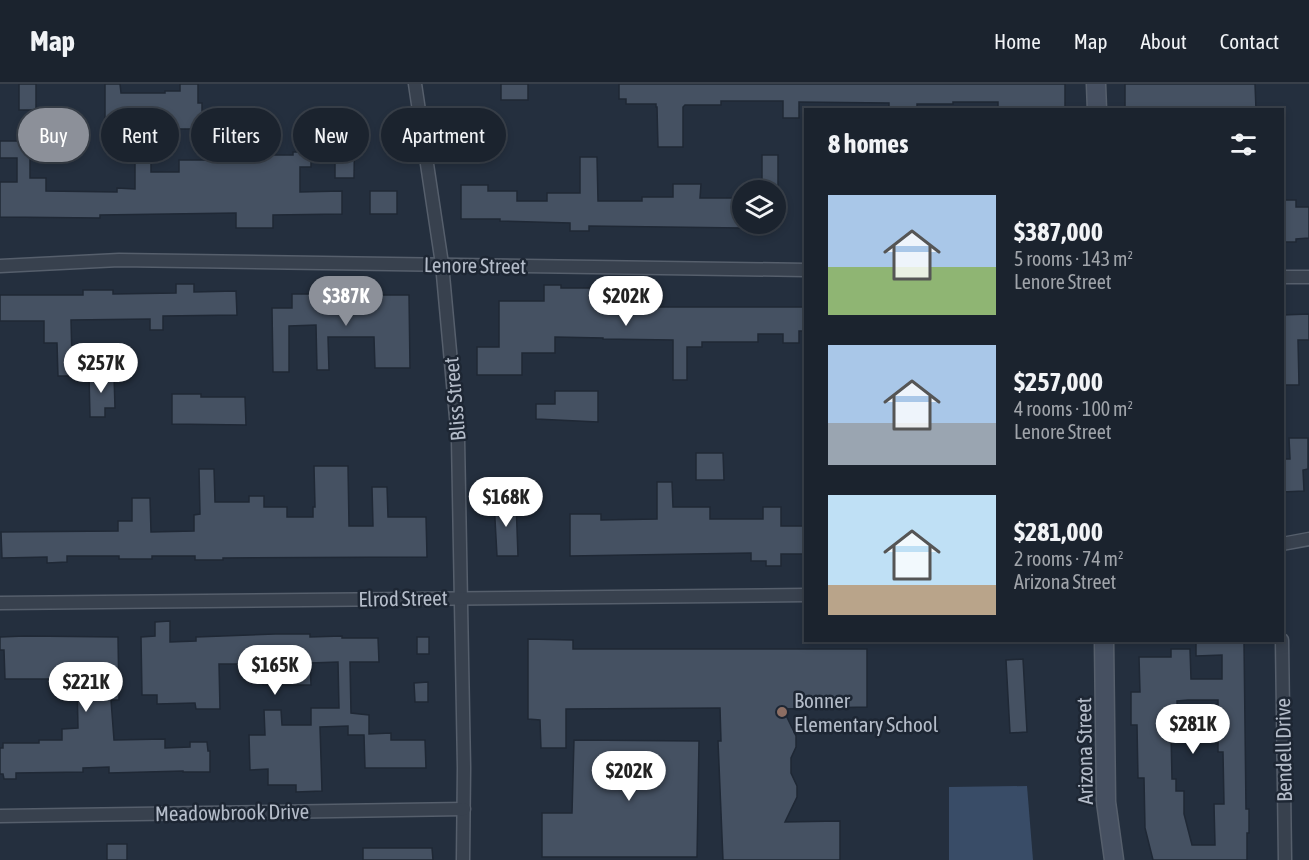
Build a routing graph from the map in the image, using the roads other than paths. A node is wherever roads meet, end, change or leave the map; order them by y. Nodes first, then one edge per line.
1 (415, 84) edge
2 (1096, 84) edge
3 (1096, 108) edge
4 (442, 264) junction
5 (0, 266) edge
6 (804, 270) edge
7 (1309, 277) edge
8 (1284, 278) edge
9 (1309, 538) edge
10 (1284, 544) edge
11 (804, 595) edge
12 (460, 597) junction
13 (0, 603) edge
14 (1104, 642) edge
15 (1282, 642) edge
16 (464, 810) junction
17 (0, 816) edge
18 (463, 860) edge
19 (1114, 860) edge
20 (1285, 860) edge

1 - 4 street, Bliss Street
2 - 3 street
4 - 5 street, Lenore Street
4 - 6 street, Lenore Street
4 - 12 street, Bliss Street
7 - 8 street
9 - 10 street
11 - 12 street, Elrod Street
12 - 13 street, Elrod Street
12 - 16 street, Bliss Street
14 - 19 street, Arizona Street
15 - 20 street, Bendell Drive
16 - 17 street, Meadowbrook Drive
16 - 18 street, Bliss Street

